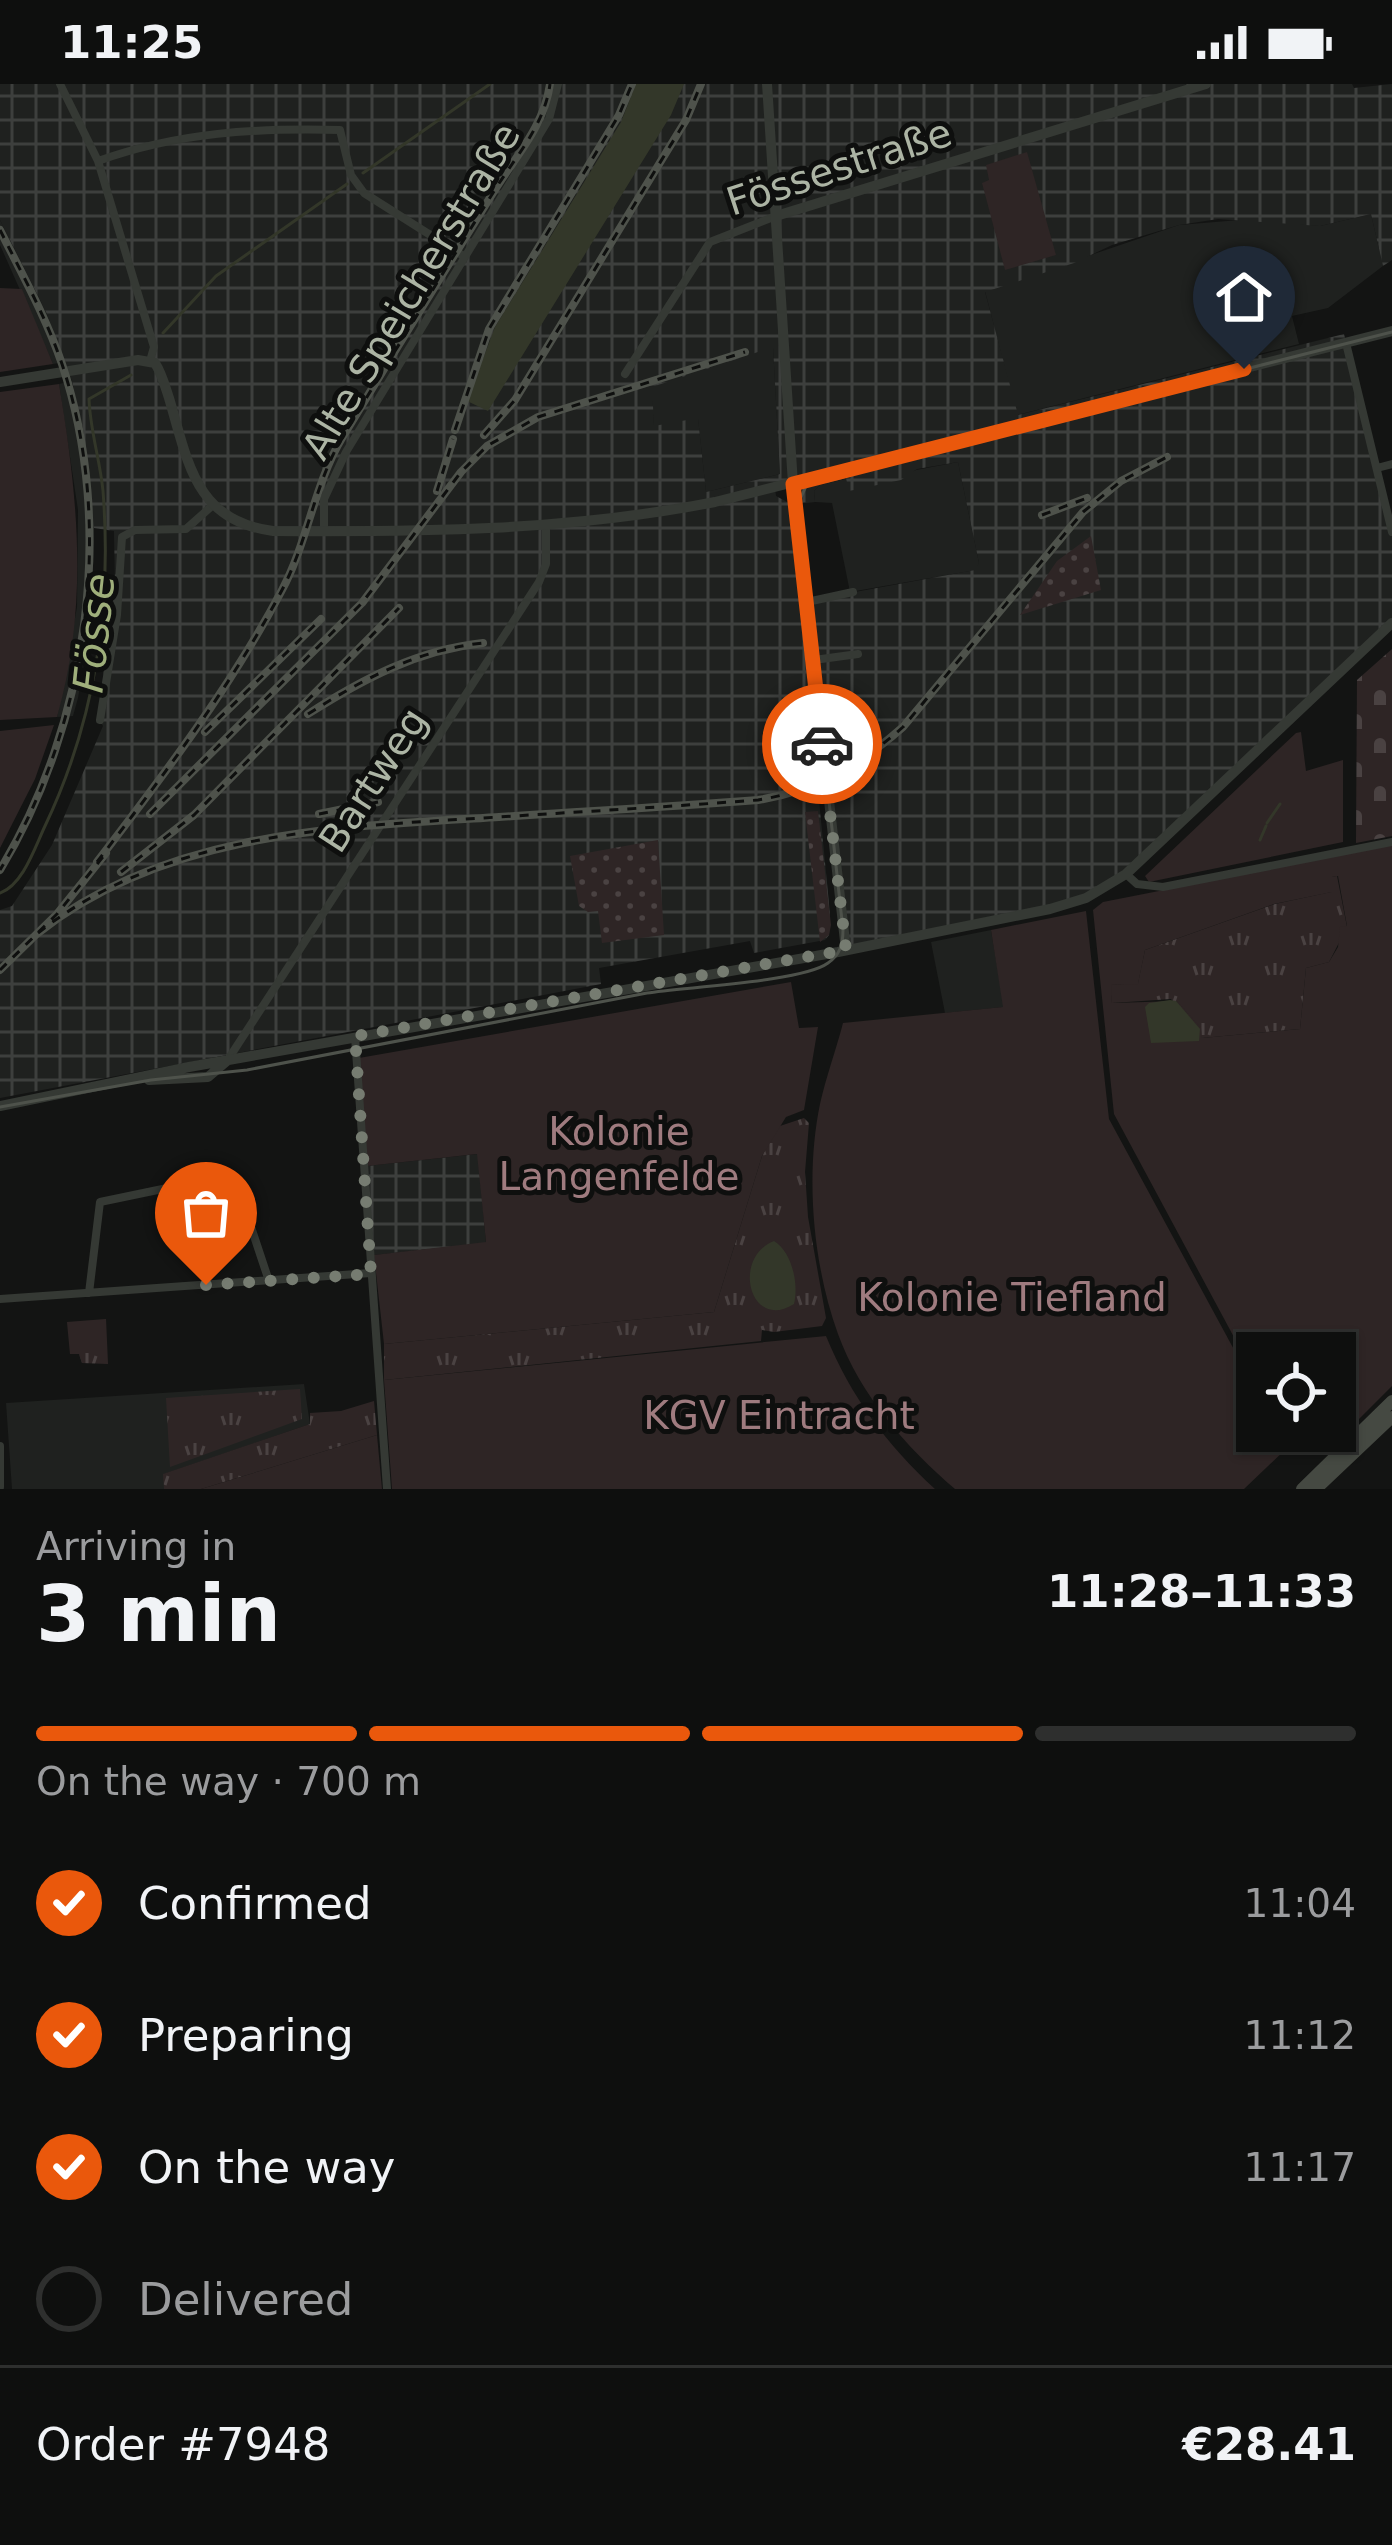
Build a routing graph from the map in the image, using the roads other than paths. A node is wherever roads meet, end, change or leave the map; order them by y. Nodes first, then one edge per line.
1 (60, 84) edge
2 (559, 84) edge
3 (767, 84) edge
4 (1206, 84) edge
5 (98, 161) junction
6 (774, 188) junction
7 (808, 206) junction
8 (776, 216) junction
9 (465, 257) junction
10 (1392, 331) edge
11 (1346, 343) junction
12 (150, 361) junction
13 (626, 374) dead end
14 (0, 382) edge
15 (1392, 464) edge
16 (1377, 468) junction
17 (793, 484) junction
18 (213, 505) junction
19 (546, 527) junction
20 (324, 531) junction
21 (1392, 532) edge
22 (853, 592) dead end
23 (805, 602) junction
24 (1392, 623) edge
25 (858, 654) dead end
26 (812, 660) junction
27 (100, 720) dead end
28 (1392, 842) edge
29 (1126, 874) junction
30 (846, 950) junction
31 (355, 1036) junction
32 (228, 1060) junction
33 (0, 1106) edge
34 (371, 1274) junction
35 (269, 1281) junction
36 (88, 1293) junction
37 (0, 1299) edge
38 (1392, 1401) edge
39 (1392, 1417) edge
40 (1359, 1440) junction
41 (0, 1446) edge
42 (1345, 1453) junction
43 (0, 1487) edge
44 (387, 1489) edge
45 (1302, 1489) edge
46 (1316, 1489) edge

1 - 5 street
2 - 9 street, Alte Speicherstraße
3 - 6 street
4 - 7 street, Fössestraße
5 - 9 street
5 - 12 street
6 - 7 street
6 - 8 street
7 - 8 street, Fössestraße
8 - 13 street, Fössestraße
8 - 17 street
9 - 20 street, Alte Speicherstraße
10 - 11 street
11 - 16 street
11 - 17 street
12 - 14 street
12 - 18 street
15 - 16 street
16 - 21 street
17 - 19 street
17 - 23 street
18 - 20 street
18 - 27 street
19 - 20 street
19 - 32 street, Bartweg
22 - 23 street
23 - 26 street
24 - 29 street
25 - 26 street
26 - 30 street
28 - 29 street
29 - 30 street
30 - 31 street
31 - 32 street
31 - 34 street
32 - 33 street
34 - 35 street
34 - 44 street
35 - 36 street
35 - 36 street
36 - 37 street
38 - 40 main road
39 - 40 main road
40 - 42 main road
41 - 43 street
42 - 45 main road
42 - 46 main road

